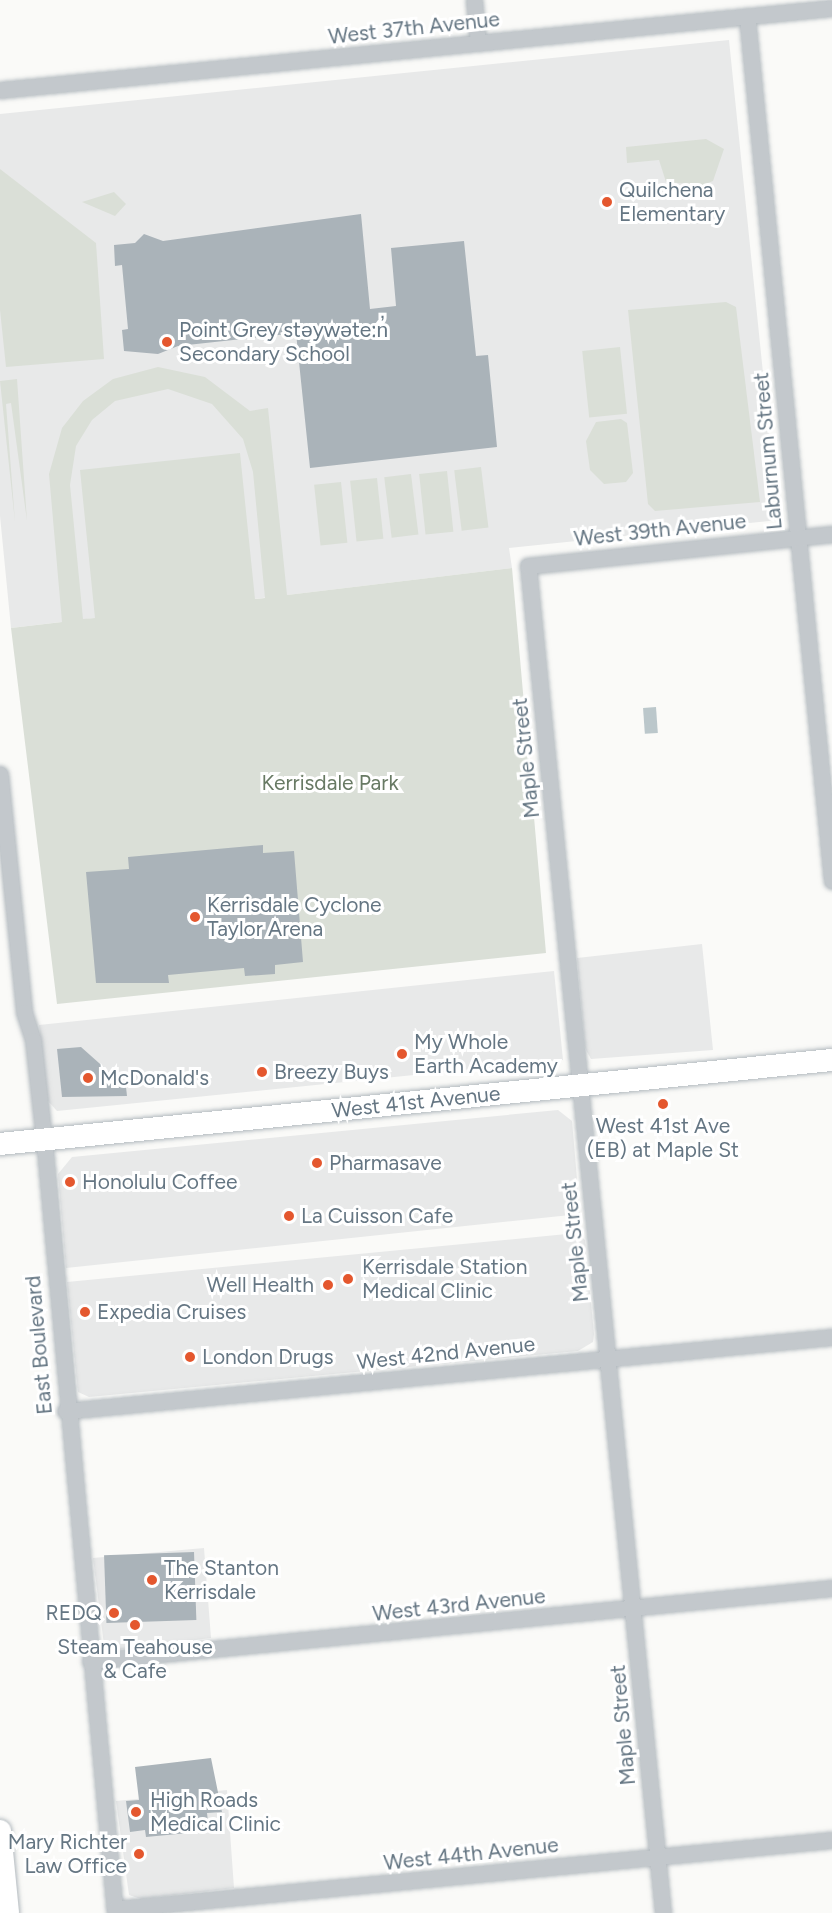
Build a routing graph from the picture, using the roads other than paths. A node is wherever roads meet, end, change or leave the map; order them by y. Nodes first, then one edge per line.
1 (474, 0) edge
2 (832, 8) edge
3 (747, 16) junction
4 (478, 43) junction
5 (0, 90) edge
6 (832, 534) edge
7 (798, 537) junction
8 (528, 566) joint
9 (0, 774) edge
10 (832, 881) edge
11 (832, 1060) edge
12 (581, 1086) junction
13 (44, 1139) junction
14 (0, 1144) edge
15 (832, 1337) edge
16 (608, 1359) junction
17 (65, 1411) junction
18 (832, 1588) edge
19 (633, 1608) junction
20 (90, 1661) junction
21 (0, 1831) edge
22 (832, 1840) edge
23 (657, 1857) junction
24 (115, 1911) edge
25 (8, 1913) edge
26 (663, 1913) edge

1 - 4 street
2 - 3 street, West 37th Avenue
3 - 4 street, West 37th Avenue
3 - 7 street, Laburnum Street
4 - 5 street, West 37th Avenue
6 - 7 street, West 39th Avenue
7 - 8 street, West 39th Avenue
7 - 10 street, Laburnum Street
8 - 12 street, Maple Street
9 - 13 street, East Boulevard
11 - 12 main road, West 41st Avenue
12 - 13 main road, West 41st Avenue
12 - 16 street, Maple Street
13 - 14 main road, West 41st Avenue
13 - 17 street, East Boulevard
15 - 16 street, West 42nd Avenue
16 - 17 street, West 42nd Avenue
16 - 19 street, Maple Street
17 - 20 street, East Boulevard
18 - 19 street, West 43rd Avenue
19 - 20 street, West 43rd Avenue
19 - 23 street, Maple Street
20 - 24 street, East Boulevard
21 - 25 main road
22 - 23 street, West 44th Avenue
23 - 24 street, West 44th Avenue
23 - 26 street, Maple Street

